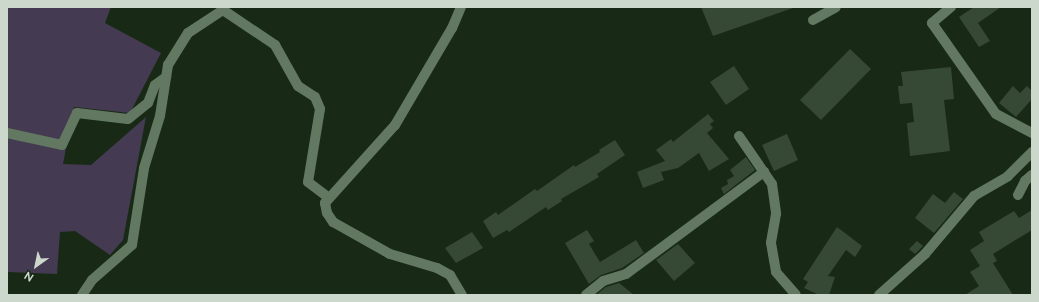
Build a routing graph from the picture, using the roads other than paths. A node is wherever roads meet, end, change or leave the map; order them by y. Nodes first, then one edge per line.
1 (461, 7) edge
2 (836, 7) edge
3 (951, 7) edge
4 (223, 8) edge
5 (813, 20) dead end
6 (166, 77) junction
7 (7, 132) edge
8 (1032, 133) edge
9 (739, 136) dead end
10 (1032, 152) edge
11 (764, 172) junction
12 (1032, 175) edge
13 (1018, 195) dead end
14 (329, 198) junction
15 (82, 295) edge
16 (462, 295) edge
17 (586, 295) edge
18 (796, 295) edge
19 (878, 295) edge

1 - 14 street
2 - 5 street
3 - 8 street
4 - 6 street
4 - 14 street
6 - 7 street
6 - 15 street
9 - 11 street
10 - 19 street
11 - 17 street
11 - 18 street
12 - 13 street
14 - 16 street

